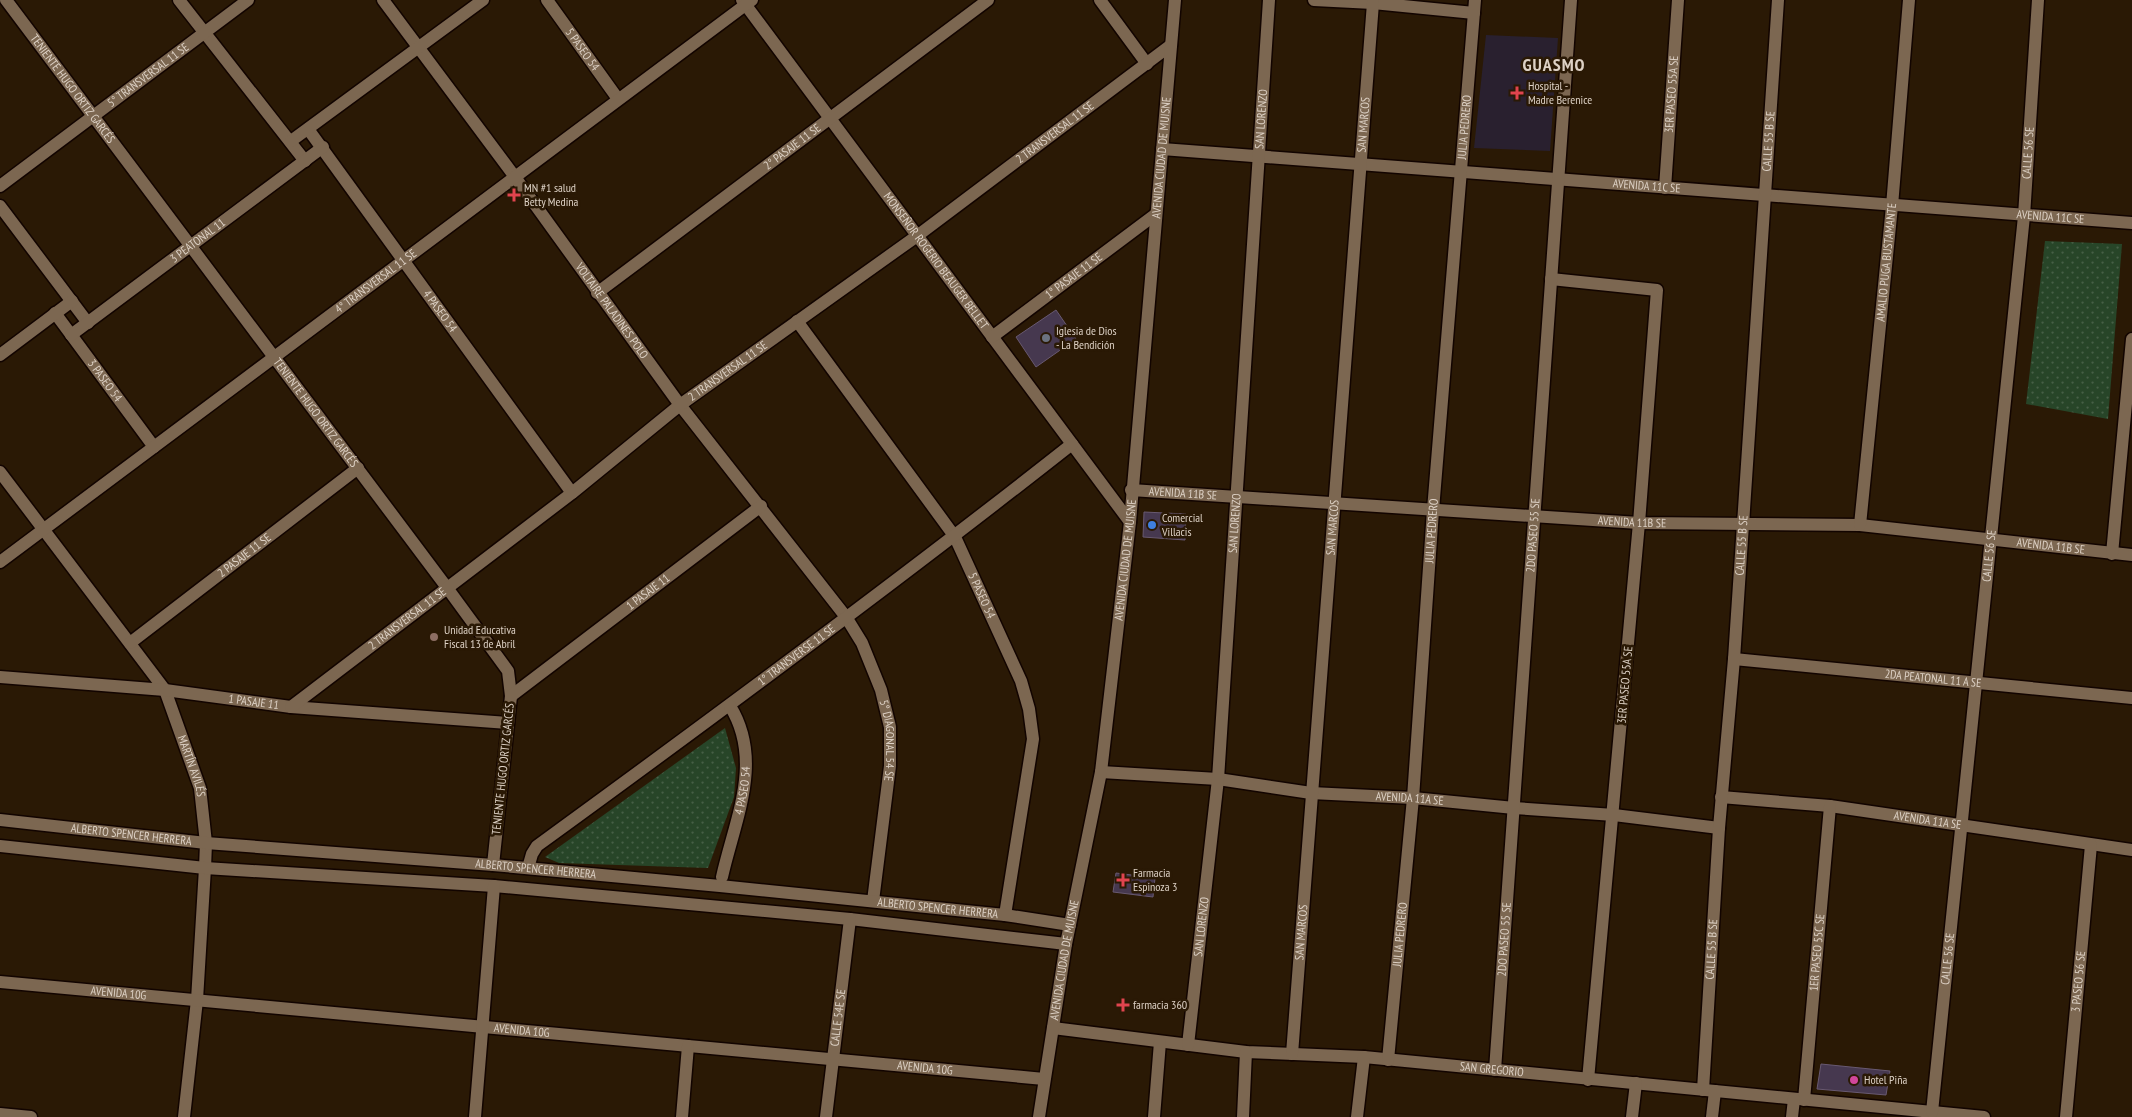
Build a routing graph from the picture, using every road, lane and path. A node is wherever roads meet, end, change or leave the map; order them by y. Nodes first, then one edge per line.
1 (6, 0) edge
2 (179, 0) edge
3 (248, 0) edge
4 (384, 0) edge
5 (484, 0) edge
6 (548, 0) edge
7 (988, 0) edge
8 (1100, 0) edge
9 (1175, 0) edge
10 (1269, 0) edge
11 (1314, 0) edge
12 (1475, 0) edge
13 (1571, 0) edge
14 (1678, 0) edge
15 (1778, 0) edge
16 (1909, 0) edge
17 (2038, 0) edge
18 (747, 2) edge
19 (1374, 3) junction
20 (1474, 13) junction
21 (204, 33) junction
22 (1171, 45) junction
23 (418, 46) junction
24 (1146, 64) junction
25 (618, 99) junction
26 (92, 115) junction
27 (830, 120) junction
28 (308, 129) junction
29 (291, 142) junction
30 (323, 146) junction
31 (1162, 149) junction
32 (1259, 157) junction
33 (306, 161) junction
34 (1360, 164) junction
35 (1462, 172) junction
36 (515, 177) junction
37 (1558, 180) junction
38 (0, 186) edge
39 (1664, 188) junction
40 (1764, 196) junction
41 (0, 206) edge
42 (1892, 206) junction
43 (1156, 214) junction
44 (2024, 216) junction
45 (2132, 224) edge
46 (917, 236) junction
47 (190, 246) junction
48 (404, 259) junction
49 (1551, 279) junction
50 (597, 293) junction
51 (72, 301) junction
52 (55, 313) junction
53 (797, 321) junction
54 (88, 323) junction
55 (71, 335) junction
56 (992, 337) junction
57 (2132, 339) edge
58 (0, 355) edge
59 (274, 357) junction
60 (680, 405) junction
61 (1072, 444) junction
62 (154, 447) junction
63 (358, 468) junction
64 (0, 472) edge
65 (1131, 490) junction
66 (572, 493) junction
67 (1236, 497) junction
68 (1336, 504) junction
69 (761, 506) junction
70 (1433, 510) junction
71 (1534, 516) junction
72 (1130, 522) junction
73 (1639, 523) junction
74 (1742, 525) junction
75 (1860, 525) junction
76 (43, 529) junction
77 (955, 536) junction
78 (1990, 539) junction
79 (2112, 554) junction
80 (2132, 555) edge
81 (0, 562) edge
82 (448, 589) junction
83 (846, 617) junction
84 (130, 643) junction
85 (1734, 659) junction
86 (0, 677) edge
87 (1978, 684) junction
88 (164, 690) junction
89 (511, 696) junction
90 (2132, 698) edge
91 (730, 706) junction
92 (291, 707) junction
93 (508, 723) junction
94 (1101, 772) junction
95 (1218, 779) junction
96 (1311, 793) junction
97 (1721, 797) junction
98 (1413, 798) junction
99 (1830, 806) junction
100 (1514, 808) junction
101 (1614, 814) junction
102 (0, 820) edge
103 (1964, 824) junction
104 (1719, 828) junction
105 (206, 843) junction
106 (2091, 845) junction
107 (0, 846) edge
108 (2132, 850) edge
109 (493, 865) junction
110 (205, 868) junction
111 (528, 868) junction
112 (722, 877) dead end
113 (494, 886) junction
114 (874, 901) junction
115 (1005, 915) junction
116 (850, 919) junction
117 (1070, 925) junction
118 (1066, 944) junction
119 (0, 982) edge
120 (197, 1000) junction
121 (483, 1027) junction
122 (1053, 1028) junction
123 (1160, 1042) junction
124 (1188, 1045) junction
125 (688, 1046) junction
126 (1246, 1052) junction
127 (1292, 1054) junction
128 (1364, 1057) junction
129 (833, 1059) junction
130 (1388, 1060) junction
131 (1495, 1070) junction
132 (1044, 1079) junction
133 (1588, 1080) junction
134 (1636, 1083) junction
135 (1709, 1090) junction
136 (1799, 1099) junction
137 (1932, 1112) junction
138 (0, 1114) edge
139 (30, 1117) edge
140 (184, 1117) edge
141 (475, 1117) edge
142 (682, 1117) edge
143 (826, 1117) edge
144 (1040, 1117) edge
145 (1154, 1117) edge
146 (1243, 1117) edge
147 (1357, 1117) edge
148 (1632, 1117) edge
149 (1712, 1117) edge
150 (1792, 1117) edge
151 (1984, 1117) edge
152 (2066, 1117) edge

1 - 26 street, TENIENTE HUGO ORTIZ GARCÉS
2 - 21 street
3 - 21 street, 5° TRANSVERSAL 11 SE
4 - 23 street, VOLTAIRE PALADINES POLO
5 - 23 street
6 - 25 street, 5 PASEO 54
7 - 27 street, 2° PASAJE 11 SE
8 - 24 street
9 - 22 street, AVENIDA CIUDAD DE MUISNE
10 - 32 street, SAN LORENZO
11 - 19 street
12 - 20 street, JULIA PEDRERO
13 - 37 street, 2DO PASEO 55 SE
14 - 39 street, 3ER PASEO 55A SE
15 - 40 street, CALLE 55 B SE
16 - 42 street, AMALIO PUGA BUSTAMANTE
17 - 44 street, CALLE 56 SE
18 - 25 street, 4° TRANSVERSAL 11 SE
18 - 27 street, MONSEÑOR ROGERIO BEAUGER BELLET
19 - 20 street
19 - 34 street, SAN MARCOS
20 - 35 street, JULIA PEDRERO
21 - 26 street, 5° TRANSVERSAL 11 SE
21 - 29 street
22 - 24 street, 2 TRANSVERSAL 11 SE
22 - 31 street, AVENIDA CIUDAD DE MUISNE
23 - 28 street
23 - 36 street, VOLTAIRE PALADINES POLO
24 - 46 street, 2 TRANSVERSAL 11 SE
25 - 36 street, 4° TRANSVERSAL 11 SE
26 - 38 street, 5° TRANSVERSAL 11 SE
26 - 47 street, TENIENTE HUGO ORTIZ GARCÉS
27 - 46 street, MONSEÑOR ROGERIO BEAUGER BELLET
27 - 50 street, 2° PASAJE 11 SE
28 - 29 street
28 - 30 street, 4 PASEO 54
29 - 33 street
30 - 33 street, 3 PEATONAL 11
30 - 48 street, 4 PASEO 54
31 - 32 street, AVENIDA 11C SE
31 - 43 street, AVENIDA CIUDAD DE MUISNE
32 - 34 street, AVENIDA 11C SE
32 - 67 street, SAN LORENZO
33 - 47 street, 3 PEATONAL 11
34 - 35 street, AVENIDA 11C SE
34 - 68 street, SAN MARCOS
35 - 37 street, AVENIDA 11C SE
35 - 70 street, JULIA PEDRERO
36 - 48 street, 4° TRANSVERSAL 11 SE
36 - 50 street, VOLTAIRE PALADINES POLO
37 - 39 street, AVENIDA 11C SE
37 - 49 street, 2DO PASEO 55 SE
39 - 40 street, AVENIDA 11C SE
40 - 42 street, AVENIDA 11C SE
40 - 74 street, CALLE 55 B SE
41 - 51 street
42 - 44 street, AVENIDA 11C SE
42 - 75 street, AMALIO PUGA BUSTAMANTE
43 - 56 street, 1° PASAJE 11 SE
43 - 65 street, AVENIDA CIUDAD DE MUISNE
44 - 45 street, AVENIDA 11C SE
44 - 78 street, CALLE 56 SE
46 - 53 street, 2 TRANSVERSAL 11 SE
46 - 56 street, MONSEÑOR ROGERIO BEAUGER BELLET
47 - 54 street, 3 PEATONAL 11
47 - 59 street, TENIENTE HUGO ORTIZ GARCÉS
48 - 59 street, 4° TRANSVERSAL 11 SE
48 - 66 street, 4 PASEO 54
49 - 71 street, 2DO PASEO 55 SE
49 - 73 street, 3ER PASEO 55A SE
50 - 60 street, VOLTAIRE PALADINES POLO
51 - 52 street
51 - 54 street
52 - 55 street, 3 PASEO 54
52 - 58 street
53 - 60 street, 2 TRANSVERSAL 11 SE
53 - 77 street, 5 PASEO 54
54 - 55 street, 3 PEATONAL 11
55 - 62 street, 3 PASEO 54
56 - 61 street, MONSEÑOR ROGERIO BEAUGER BELLET
57 - 79 street
59 - 62 street, 4° TRANSVERSAL 11 SE
59 - 63 street, TENIENTE HUGO ORTIZ GARCÉS
60 - 66 street, 2 TRANSVERSAL 11 SE
60 - 69 street, VOLTAIRE PALADINES POLO
61 - 72 street, MONSEÑOR ROGERIO BEAUGER BELLET
61 - 77 street, 1° TRANSVERSE 11 SE
62 - 76 street, 4° TRANSVERSAL 11 SE
63 - 82 street, TENIENTE HUGO ORTIZ GARCÉS
63 - 84 street, 2 PASAJE 11 SE
64 - 76 street, MARTÍN AVILÉS
65 - 67 street, AVENIDA 11B SE
65 - 72 street, AVENIDA CIUDAD DE MUISNE
66 - 82 street, 2 TRANSVERSAL 11 SE
67 - 68 street, AVENIDA 11B SE
67 - 95 street, SAN LORENZO
68 - 70 street, AVENIDA 11B SE
68 - 96 street, SAN MARCOS
69 - 83 street, VOLTAIRE PALADINES POLO
69 - 89 street, 1 PASAJE 11
70 - 71 street, AVENIDA 11B SE
70 - 98 street, JULIA PEDRERO
71 - 73 street, AVENIDA 11B SE
71 - 100 street, 2DO PASEO 55 SE
72 - 94 street, AVENIDA CIUDAD DE MUISNE
73 - 74 street, AVENIDA 11B SE
73 - 101 street, 3ER PASEO 55A SE
74 - 75 street, AVENIDA 11B SE
74 - 85 street, CALLE 55 B SE
75 - 78 street, AVENIDA 11B SE
76 - 81 street, 4° TRANSVERSAL 11 SE
76 - 84 street, MARTÍN AVILÉS
77 - 83 street, 1° TRANSVERSE 11 SE
77 - 115 street, 5 PASEO 54
78 - 79 street, AVENIDA 11B SE
78 - 87 street, CALLE 56 SE
79 - 80 street, AVENIDA 11B SE
82 - 89 street, TENIENTE HUGO ORTIZ GARCÉS
82 - 92 street, 2 TRANSVERSAL 11 SE
83 - 91 street, 1° TRANSVERSE 11 SE
83 - 114 street, 5° DIAGONAL 54 SE
84 - 88 street, MARTÍN AVILÉS
85 - 87 street, 2DA PEATONAL 11 A SE
85 - 97 street, CALLE 55 B SE
86 - 88 street, 1 PASAJE 11
87 - 90 street, 2DA PEATONAL 11 A SE
87 - 103 street, CALLE 56 SE
88 - 92 street, 1 PASAJE 11
88 - 105 street, MARTÍN AVILÉS
89 - 93 street, TENIENTE HUGO ORTIZ GARCÉS
91 - 111 street, 1° TRANSVERSE 11 SE
91 - 112 street, 4 PASEO 54
92 - 93 street, 1 PASAJE 11
93 - 109 street, TENIENTE HUGO ORTIZ GARCÉS
94 - 95 street, AVENIDA 11A SE
94 - 117 street, AVENIDA CIUDAD DE MUISNE
95 - 96 street, AVENIDA 11A SE
95 - 124 street, SAN LORENZO
96 - 98 street, AVENIDA 11A SE
96 - 127 street, SAN MARCOS
97 - 99 street, AVENIDA 11A SE
97 - 104 street, CALLE 55 B SE
98 - 100 street, AVENIDA 11A SE
98 - 130 street, JULIA PEDRERO
99 - 103 street, AVENIDA 11A SE
99 - 136 street, 1ER PASEO 55C SE
100 - 101 street, AVENIDA 11A SE
100 - 131 street, 2DO PASEO 55 SE
101 - 104 street, AVENIDA 11A SE
101 - 133 street, 3ER PASEO 55A SE
102 - 105 street, ALBERTO SPENCER HERRERA
103 - 106 street, AVENIDA 11A SE
103 - 137 street, CALLE 56 SE
104 - 135 street, CALLE 55 B SE
105 - 109 street, ALBERTO SPENCER HERRERA
105 - 110 street, MARTÍN AVILÉS
106 - 108 street, AVENIDA 11A SE
106 - 152 street, 3 PASEO 56 SE
107 - 110 street, ALBERTO SPENCER HERRERA
109 - 111 street, ALBERTO SPENCER HERRERA
110 - 113 street, ALBERTO SPENCER HERRERA
110 - 120 street, MARTÍN AVILÉS
111 - 114 street, ALBERTO SPENCER HERRERA
113 - 116 street, ALBERTO SPENCER HERRERA
113 - 121 street
114 - 115 street, ALBERTO SPENCER HERRERA
115 - 117 street, ALBERTO SPENCER HERRERA
116 - 118 street, ALBERTO SPENCER HERRERA
116 - 129 street, CALLE 54E SE
117 - 118 street, AVENIDA CIUDAD DE MUISNE
118 - 122 street, AVENIDA CIUDAD DE MUISNE
119 - 120 street, AVENIDA 10G
120 - 121 street, AVENIDA 10G
120 - 140 street, MARTÍN AVILÉS
121 - 125 street, AVENIDA 10G
121 - 141 street
122 - 123 street, SAN GREGORIO
122 - 132 street, AVENIDA CIUDAD DE MUISNE
123 - 124 street, SAN GREGORIO
123 - 145 street
124 - 126 street, SAN GREGORIO
125 - 129 street, AVENIDA 10G
125 - 142 street
126 - 127 street, SAN GREGORIO
126 - 146 street
127 - 128 street, SAN GREGORIO
128 - 130 street, SAN GREGORIO
128 - 147 street
129 - 132 street, AVENIDA 10G
129 - 143 street, CALLE 54E SE
130 - 131 street, SAN GREGORIO
131 - 133 street, SAN GREGORIO
132 - 144 street, AVENIDA CIUDAD DE MUISNE
133 - 134 street, SAN GREGORIO
134 - 135 street, SAN GREGORIO
134 - 148 street
135 - 136 street, SAN GREGORIO
135 - 149 street, CALLE 55 B SE
136 - 137 street, SAN GREGORIO
136 - 150 street, 1ER PASEO 55C SE
137 - 151 street
138 - 139 street

